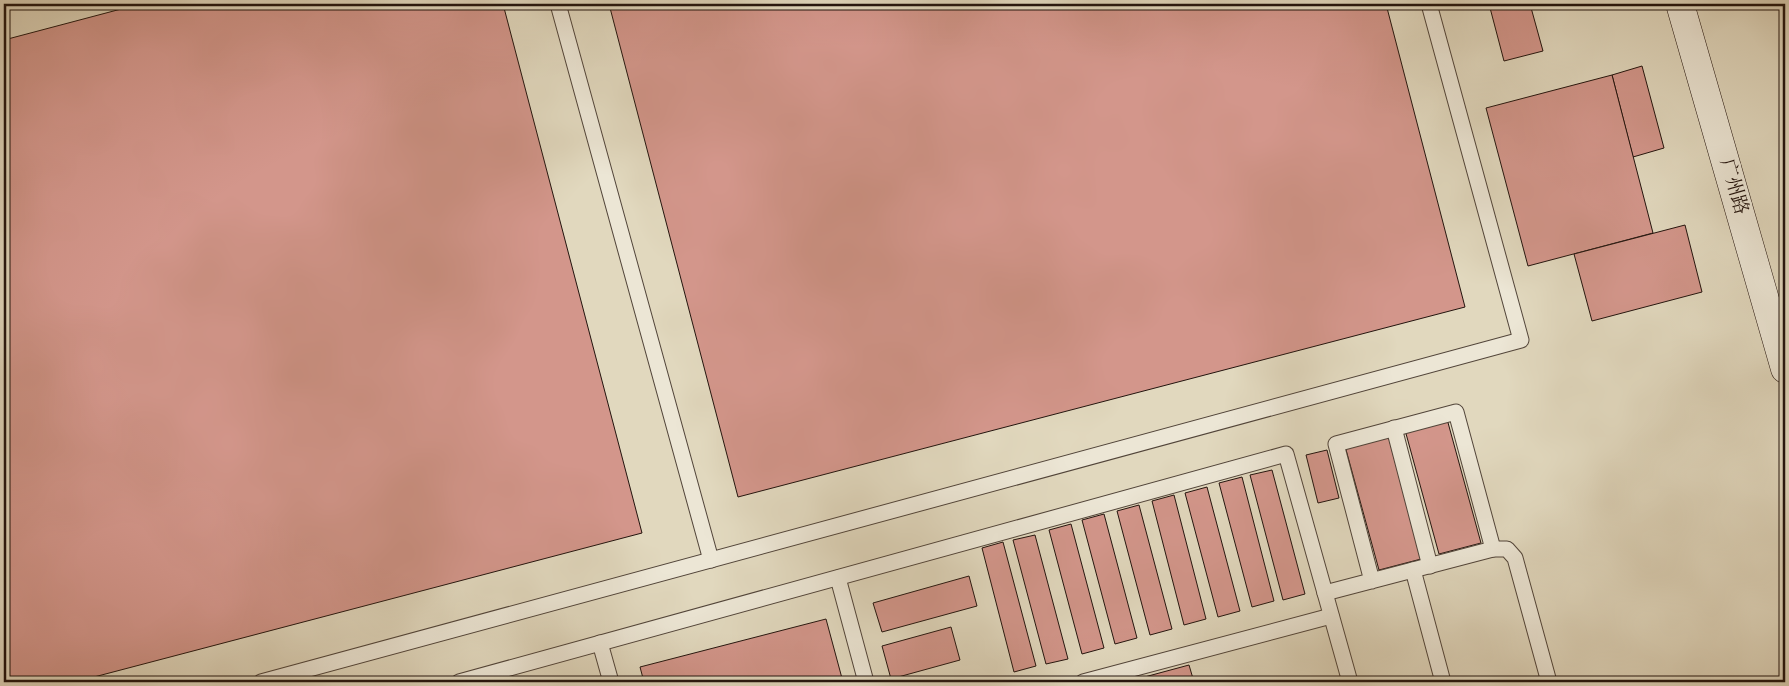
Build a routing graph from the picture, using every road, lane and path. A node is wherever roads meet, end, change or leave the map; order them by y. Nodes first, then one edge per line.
1 (558, 4) edge
2 (1429, 4) edge
3 (1680, 4) edge
4 (1785, 369) edge
5 (1394, 428) junction
6 (1493, 549) junction
7 (711, 560) junction
8 (1430, 566) junction
9 (1413, 570) junction
10 (838, 578) junction
11 (1372, 581) junction
12 (1325, 593) junction
13 (1331, 616) junction
14 (600, 643) junction
15 (261, 682) edge
16 (459, 682) edge
17 (611, 682) edge
18 (866, 682) edge
19 (1083, 682) edge
20 (1350, 682) edge
21 (1443, 682) edge
22 (1549, 682) edge

1 - 7 lane
2 - 7 lane
3 - 4 main road, 广州路
5 - 6 lane
5 - 8 lane
5 - 11 lane
6 - 8 lane
6 - 22 lane
7 - 15 lane
8 - 9 lane
9 - 11 lane
9 - 21 lane
10 - 12 lane
10 - 14 lane
10 - 18 lane
11 - 12 lane
12 - 13 lane
13 - 19 lane
13 - 20 lane
14 - 16 lane
14 - 17 lane

